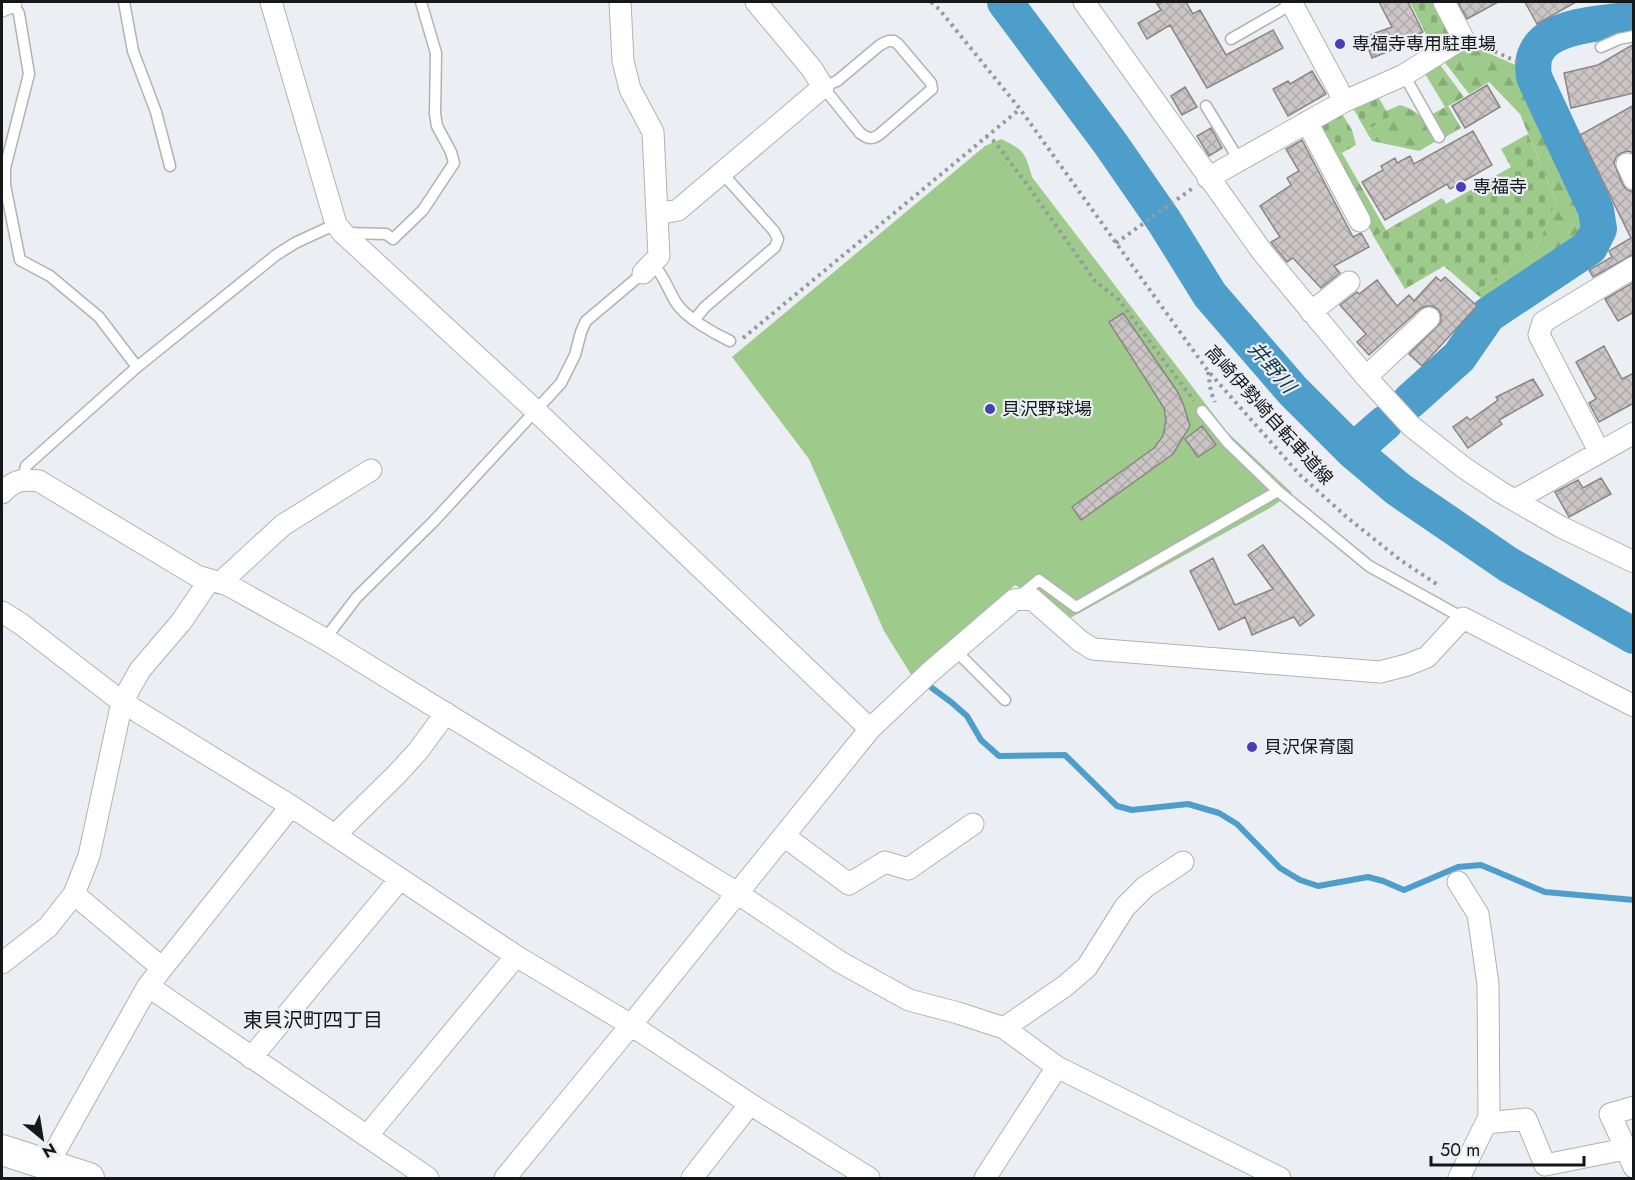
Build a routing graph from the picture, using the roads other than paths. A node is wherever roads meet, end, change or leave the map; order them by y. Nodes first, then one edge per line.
1 (12, 2) edge
2 (124, 2) edge
3 (271, 2) edge
4 (421, 2) edge
5 (756, 2) edge
6 (1084, 2) edge
7 (1444, 2) edge
8 (622, 3) edge
9 (1292, 3) edge
10 (2, 6) edge
11 (1634, 36) edge
12 (1231, 39) dead end
13 (1601, 47) dead end
14 (1404, 75) junction
15 (823, 87) junction
16 (1343, 102) junction
17 (1206, 106) dead end
18 (1307, 122) junction
19 (1439, 137) dead end
20 (1239, 160) junction
21 (170, 166) dead end
22 (722, 173) junction
23 (1201, 183) junction
24 (657, 214) junction
25 (1360, 221) dead end
26 (339, 228) junction
27 (1634, 267) edge
28 (648, 269) junction
29 (1349, 282) dead end
30 (1311, 312) junction
31 (1429, 318) dead end
32 (695, 319) junction
33 (730, 341) road end
34 (137, 367) junction
35 (1366, 377) junction
36 (536, 410) junction
37 (1202, 411) road end
38 (1634, 433) edge
39 (1599, 451) junction
40 (371, 470) dead end
41 (23, 479) junction
42 (1278, 491) junction
43 (2, 493) edge
44 (1515, 500) junction
45 (1634, 562) edge
46 (215, 582) junction
47 (1014, 600) junction
48 (2, 612) edge
49 (1463, 618) junction
50 (325, 639) junction
51 (956, 651) junction
52 (1005, 700) dead end
53 (122, 702) junction
54 (1634, 706) edge
55 (446, 713) junction
56 (870, 729) junction
57 (291, 806) junction
58 (973, 824) dead end
59 (335, 835) junction
60 (784, 836) junction
61 (1183, 862) dead end
62 (400, 879) junction
63 (1458, 882) dead end
64 (737, 893) junction
65 (74, 894) junction
66 (516, 956) junction
67 (2, 963) edge
68 (162, 968) junction
69 (148, 986) junction
70 (631, 1025) junction
71 (1004, 1028) junction
72 (251, 1058) junction
73 (1057, 1067) junction
74 (750, 1104) junction
75 (1634, 1107) edge
76 (1486, 1123) junction
77 (367, 1136) junction
78 (2, 1150) edge
79 (1629, 1158) edge
80 (40, 1171) edge
81 (1248, 1172) edge
82 (89, 1179) edge
83 (428, 1179) edge
84 (505, 1179) edge
85 (692, 1179) edge
86 (869, 1179) edge
87 (985, 1179) edge
88 (1280, 1179) edge
89 (1459, 1179) edge

1 - 10 street
1 - 34 lane
2 - 21 lane
3 - 26 street
4 - 26 lane
5 - 15 street
6 - 23 street
7 - 14 street
8 - 24 street
9 - 12 lane
9 - 16 street
11 - 13 lane
14 - 16 street
14 - 19 lane
15 - 15 lane
15 - 22 street
16 - 18 street
17 - 20 lane
18 - 20 street
18 - 25 street
20 - 23 street
22 - 24 street
22 - 32 lane
23 - 30 street
24 - 28 street
26 - 34 lane
26 - 36 street
27 - 39 street
28 - 32 lane
28 - 36 lane
29 - 30 street
30 - 35 street
31 - 35 street
32 - 33 lane
34 - 41 lane
35 - 44 street
36 - 50 lane
36 - 56 street
37 - 42 lane
38 - 39 street
39 - 44 street
40 - 46 street
41 - 43 street
41 - 46 street
42 - 47 lane
42 - 49 lane
44 - 45 street
46 - 50 street
46 - 53 street
47 - 49 street
47 - 51 street
48 - 53 street
49 - 54 street
50 - 55 street
51 - 52 lane
51 - 56 street
53 - 57 street
53 - 65 street
55 - 59 street
55 - 64 street
56 - 60 street
57 - 59 street
57 - 68 street
58 - 60 street
59 - 62 street
60 - 64 street
61 - 71 street
62 - 66 street
62 - 72 street
63 - 76 street
64 - 70 street
64 - 71 street
65 - 67 street
65 - 68 street
66 - 70 street
66 - 77 street
68 - 69 street
69 - 72 street
69 - 80 street
70 - 74 street
70 - 84 street
71 - 73 street
72 - 77 street
73 - 81 street
73 - 87 street
74 - 85 street
74 - 86 street
75 - 79 street
76 - 79 street
76 - 89 street
77 - 83 street
78 - 80 street
80 - 82 street
81 - 88 street

